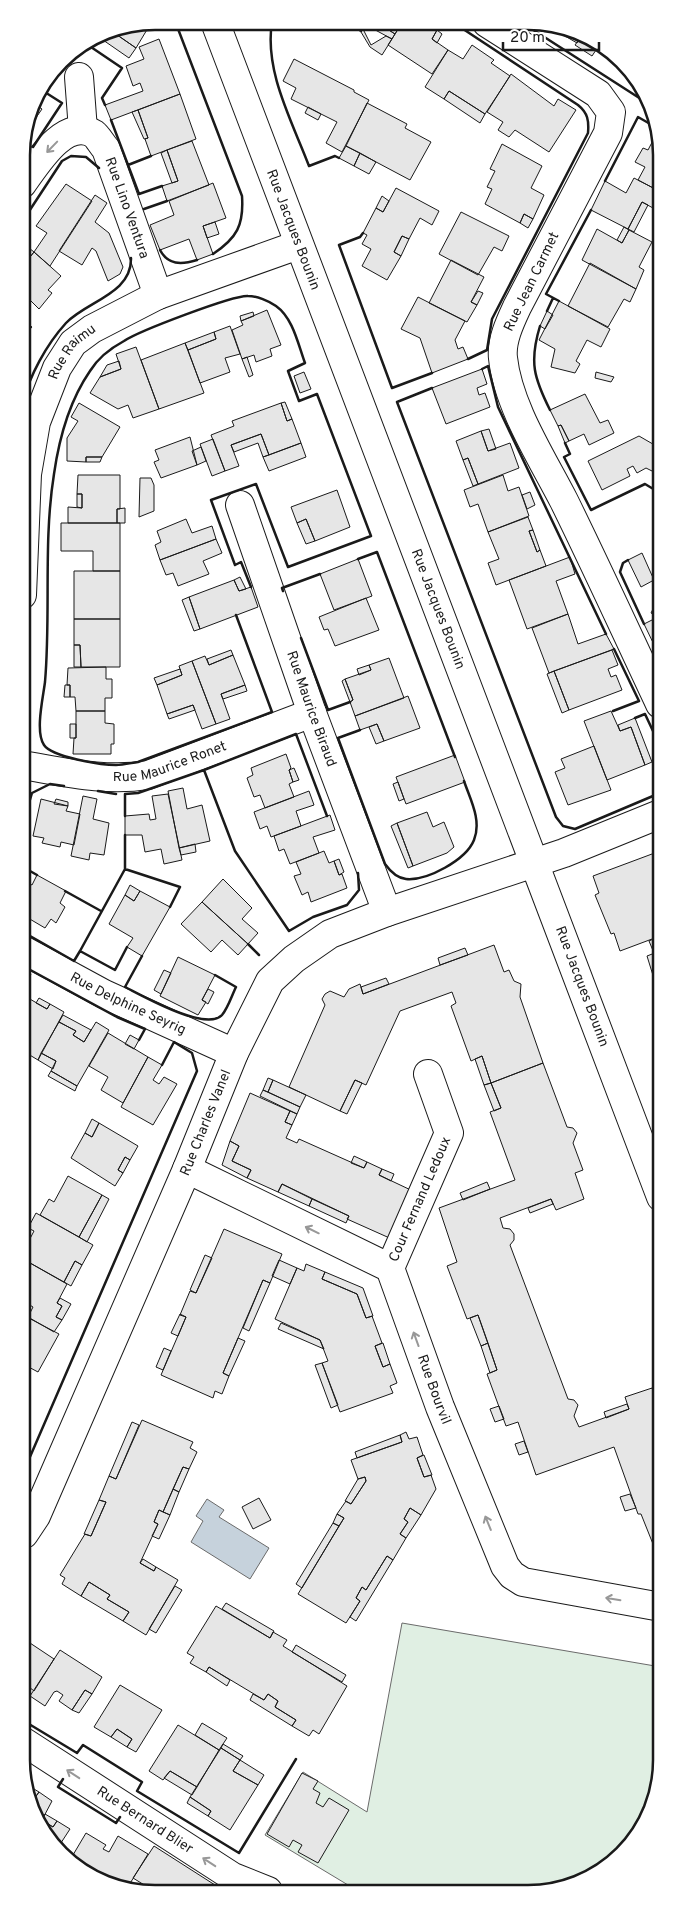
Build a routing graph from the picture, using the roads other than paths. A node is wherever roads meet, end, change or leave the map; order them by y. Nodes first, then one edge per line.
1 (218, 30) edge
2 (498, 30) edge
3 (79, 77) dead end
4 (83, 130) junction
5 (30, 173) edge
6 (298, 245) junction
7 (158, 296) junction
8 (30, 453) edge
9 (240, 504) dead end
10 (653, 689) edge
11 (312, 713) junction
12 (30, 766) edge
13 (653, 817) edge
14 (536, 863) junction
15 (387, 912) junction
16 (30, 954) edge
17 (234, 1053) junction
18 (428, 1074) dead end
19 (187, 1169) junction
20 (653, 1176) edge
21 (390, 1268) junction
22 (30, 1524) edge
23 (653, 1606) edge
24 (30, 1746) edge
25 (253, 1885) edge

1 - 6 street, Rue Jacques Bounin
2 - 10 street, Rue Jean Carmet
3 - 4 street
4 -> 5 street
4 - 7 street, Rue Lino Ventura
6 - 7 street, Rue Raimu
6 - 14 street, Rue Jacques Bounin
7 - 8 street, Rue Raimu
9 - 11 street, Rue Maurice Biraud
11 - 12 street, Rue Maurice Ronet
11 - 15 street, Rue Maurice Biraud
13 - 14 street, Rue Charles Vanel
14 - 15 street, Rue Charles Vanel
14 - 20 street, Rue Jacques Bounin
15 - 17 street, Rue Charles Vanel
16 - 17 street, Rue Delphine Seyrig
17 - 19 street, Rue Charles Vanel
18 - 21 street, Cour Fernand Ledoux
21 -> 19 street
19 - 22 street, Rue Charles Vanel
23 -> 21 street, Rue Bourvil
25 -> 24 street, Rue Bernard Blier

